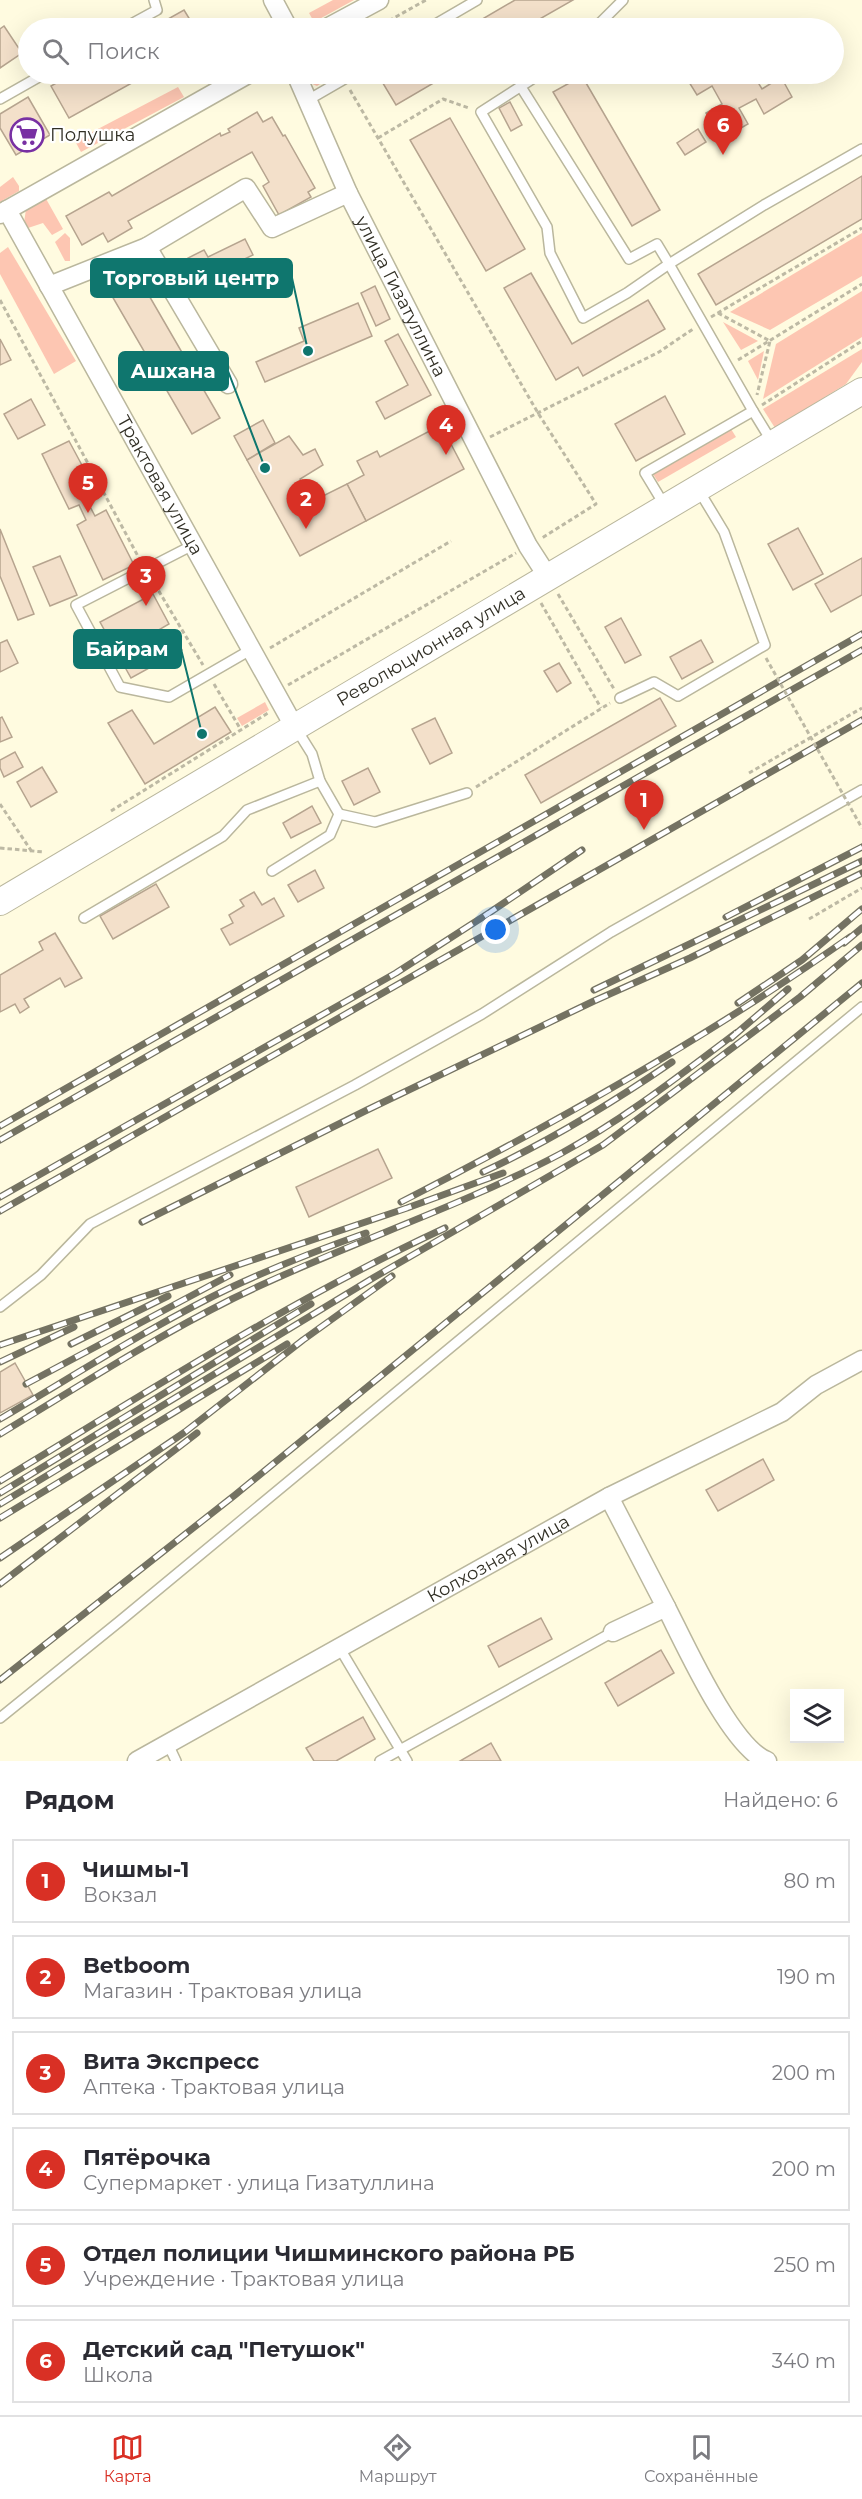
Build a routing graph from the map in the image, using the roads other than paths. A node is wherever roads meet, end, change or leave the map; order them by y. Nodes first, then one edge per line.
1 (154, 0) edge
2 (273, 0) edge
3 (379, 0) edge
4 (477, 0) edge
5 (623, 0) edge
6 (141, 18) edge
7 (283, 18) edge
8 (346, 18) edge
9 (446, 18) edge
10 (605, 18) edge
11 (26, 84) edge
12 (230, 84) edge
13 (301, 84) edge
14 (335, 84) edge
15 (525, 84) edge
16 (521, 87) junction
17 (0, 99) edge
18 (308, 100) junction
19 (862, 149) edge
20 (348, 193) junction
21 (3, 212) edge
22 (147, 247) junction
23 (669, 264) junction
24 (49, 286) junction
25 (228, 384) dead end
26 (859, 401) edge
27 (753, 411) junction
28 (773, 444) junction
29 (698, 489) junction
30 (666, 508) junction
31 (193, 545) junction
32 (540, 581) junction
33 (254, 653) junction
34 (620, 698) road end
35 (296, 728) junction
36 (320, 781) junction
37 (862, 790) edge
38 (467, 793) road end
39 (339, 814) junction
40 (272, 871) dead end
41 (7, 895) edge
42 (84, 918) dead end
43 (862, 1007) edge
44 (0, 1307) edge
45 (862, 1360) edge
46 (609, 1497) junction
47 (666, 1607) junction
48 (613, 1632) joint
49 (339, 1647) junction
50 (0, 1718) edge
51 (168, 1744) junction
52 (400, 1750) junction
53 (137, 1761) edge
54 (176, 1761) edge
55 (380, 1761) edge
56 (407, 1761) edge
57 (767, 1761) edge

1 - 6 lane
2 - 7 street
3 - 8 street
4 - 9 lane
5 - 10 lane
11 - 17 lane
12 - 21 street
13 - 18 street, улица Гизатуллина
14 - 18 lane
15 - 16 lane
16 - 23 lane
16 - 23 lane
18 - 20 street, улица Гизатуллина
19 - 23 lane
20 - 22 street
20 - 32 street, улица Гизатуллина
21 - 24 street, Трактовая улица
22 - 24 street
22 - 25 street
23 - 27 lane
24 - 31 street, Трактовая улица
26 - 28 main road, Революционная улица
27 - 28 lane
27 - 30 lane
28 - 29 main road, Революционная улица
29 - 30 main road, Революционная улица
29 - 34 lane
30 - 32 main road, Революционная улица
31 - 33 street, Трактовая улица
31 - 33 lane
32 - 35 main road, Революционная улица
33 - 35 street, Трактовая улица
35 - 36 lane
35 - 41 main road, Революционная улица
36 - 39 lane
36 - 42 lane
37 - 44 lane
38 - 39 lane
39 - 40 lane
43 - 50 lane
45 - 46 street, Колхозная улица
46 - 47 street
46 - 49 street, Колхозная улица
47 - 48 street
47 - 57 street
48 - 52 lane
49 - 51 street, Колхозная улица
49 - 52 lane
51 - 53 street, Колхозная улица
51 - 54 lane
52 - 55 lane
52 - 56 lane

